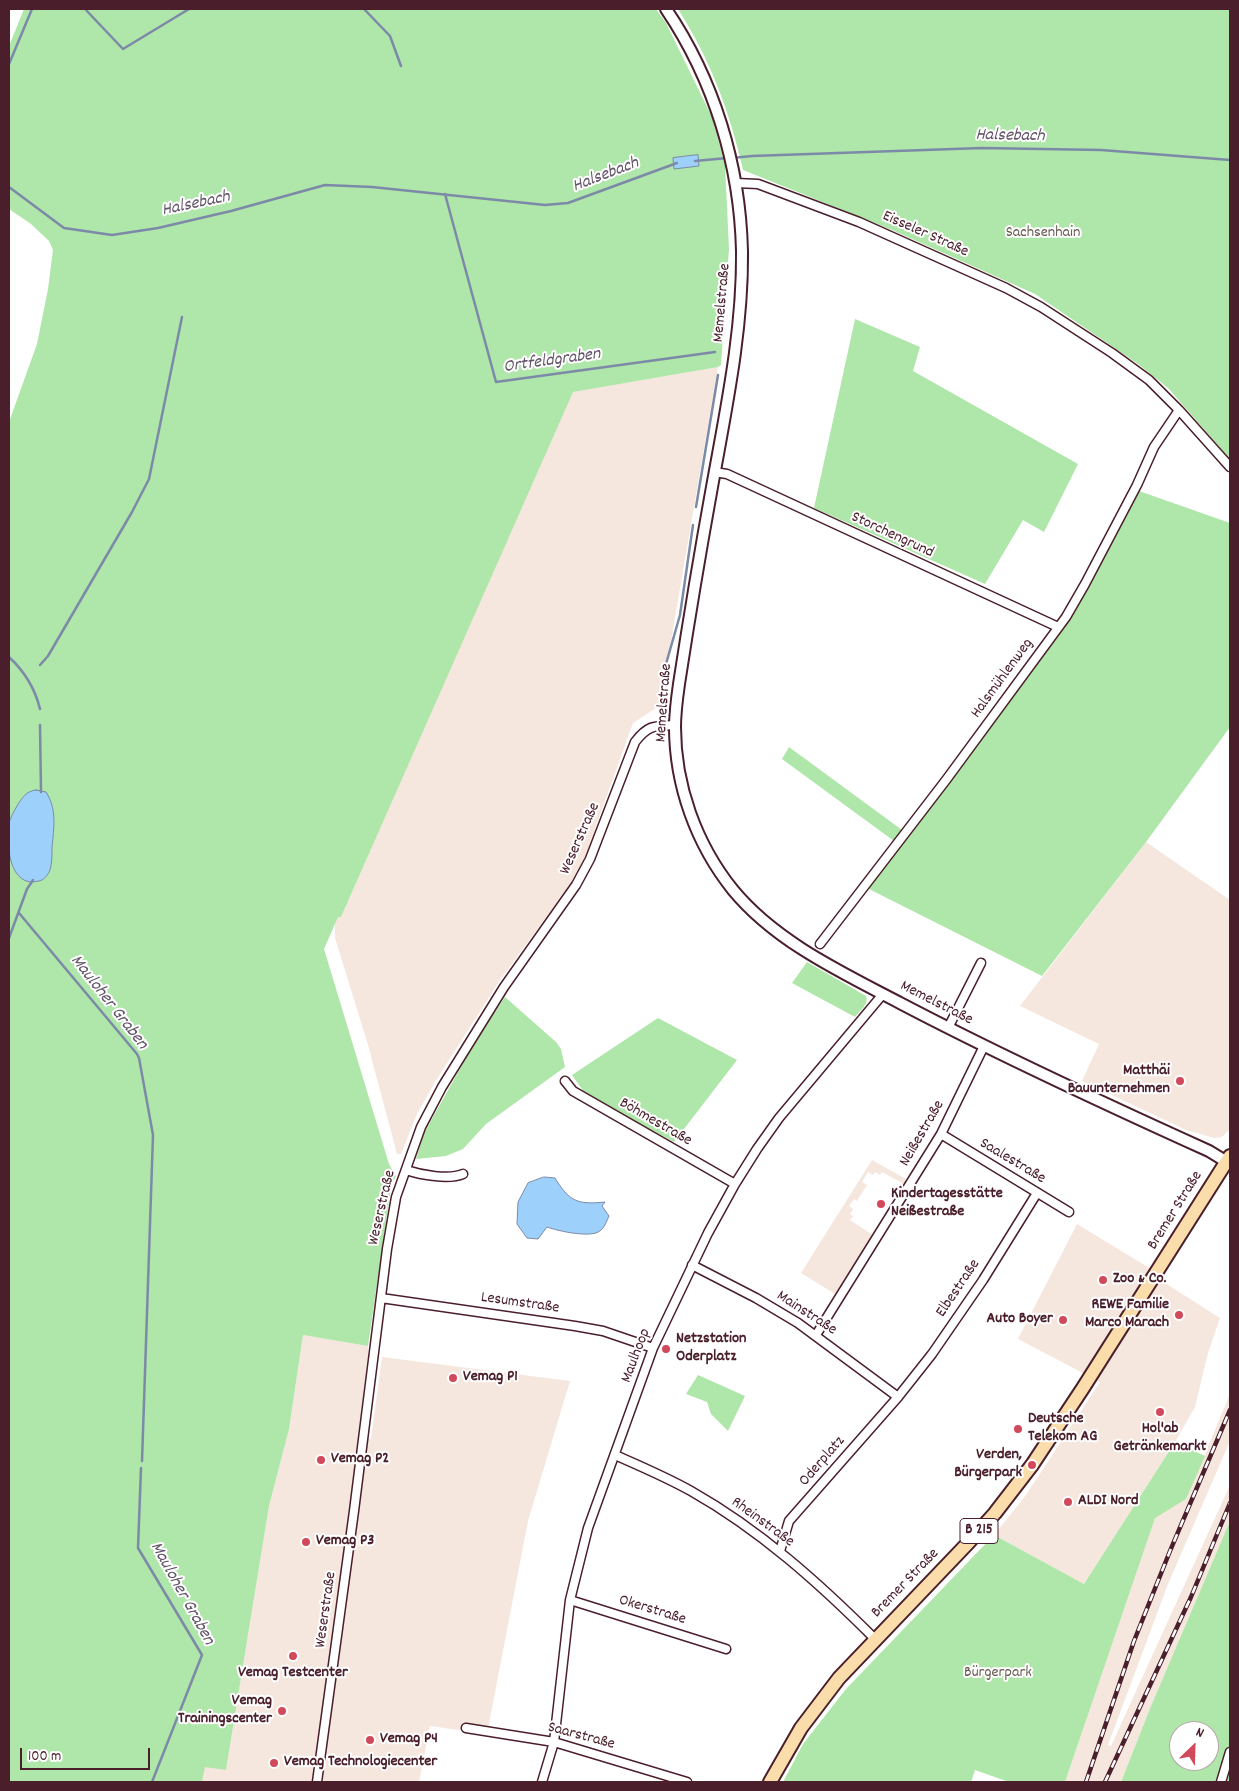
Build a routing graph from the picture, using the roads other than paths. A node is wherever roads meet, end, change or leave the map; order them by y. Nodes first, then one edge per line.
1 (666, 9) edge
2 (736, 183) junction
3 (1179, 410) junction
4 (1230, 467) edge
5 (714, 472) junction
6 (1058, 627) junction
7 (675, 725) junction
8 (820, 944) dead end
9 (981, 963) dead end
10 (883, 994) junction
11 (948, 1028) junction
12 (984, 1046) junction
13 (565, 1081) dead end
14 (941, 1134) junction
15 (1228, 1159) edge
16 (406, 1170) junction
17 (463, 1174) dead end
18 (735, 1184) junction
19 (1037, 1193) junction
20 (1069, 1212) dead end
21 (692, 1265) junction
22 (381, 1298) junction
23 (816, 1335) junction
24 (653, 1348) junction
25 (898, 1397) junction
26 (615, 1455) junction
27 (780, 1551) junction
28 (570, 1600) junction
29 (875, 1639) junction
30 (726, 1649) dead end
31 (466, 1728) dead end
32 (554, 1742) junction
33 (1230, 1752) edge
34 (317, 1782) edge
35 (542, 1782) edge
36 (686, 1782) edge
37 (770, 1782) edge
38 (1220, 1782) edge

1 - 2 street
2 - 3 street, Eisseler Straße
2 - 5 street, Memelstraße
3 - 4 street, Eisseler Straße
3 - 6 street, Halsmühlenweg
5 - 6 street, Storchengrund
5 - 7 street, Memelstraße
6 - 8 street, Halsmühlenweg
7 - 10 street, Memelstraße
7 - 16 street, Weserstraße
9 - 11 street
10 - 11 street, Memelstraße
10 - 18 street, Maulhoop
11 - 12 street, Memelstraße
12 - 14 street, Neißestraße
12 - 15 street, Memelstraße
13 - 18 street, Böhmestraße
14 - 19 street, Saalestraße
14 - 23 street, Neißestraße
15 - 29 main road, Bremer Straße / B 215
16 - 17 street
16 - 22 street, Weserstraße
18 - 21 street, Maulhoop
19 - 20 street, Saalestraße
19 - 25 street, Elbestraße
21 - 23 street, Mainstraße
21 - 24 street, Maulhoop
22 - 24 street, Lesumstraße
22 - 34 street, Weserstraße
23 - 25 street, Mainstraße
24 - 26 street, Maulhoop
25 - 27 street, Oderplatz
26 - 27 street, Rheinstraße
26 - 28 street, Maulhoop
27 - 29 street, Rheinstraße
28 - 30 street, Okerstraße
28 - 32 street, Maulhoop
29 - 37 main road, Bremer Straße / B 215
31 - 32 street, Saarstraße
32 - 35 street, Maulhoop
32 - 36 street, Saarstraße
33 - 38 street

